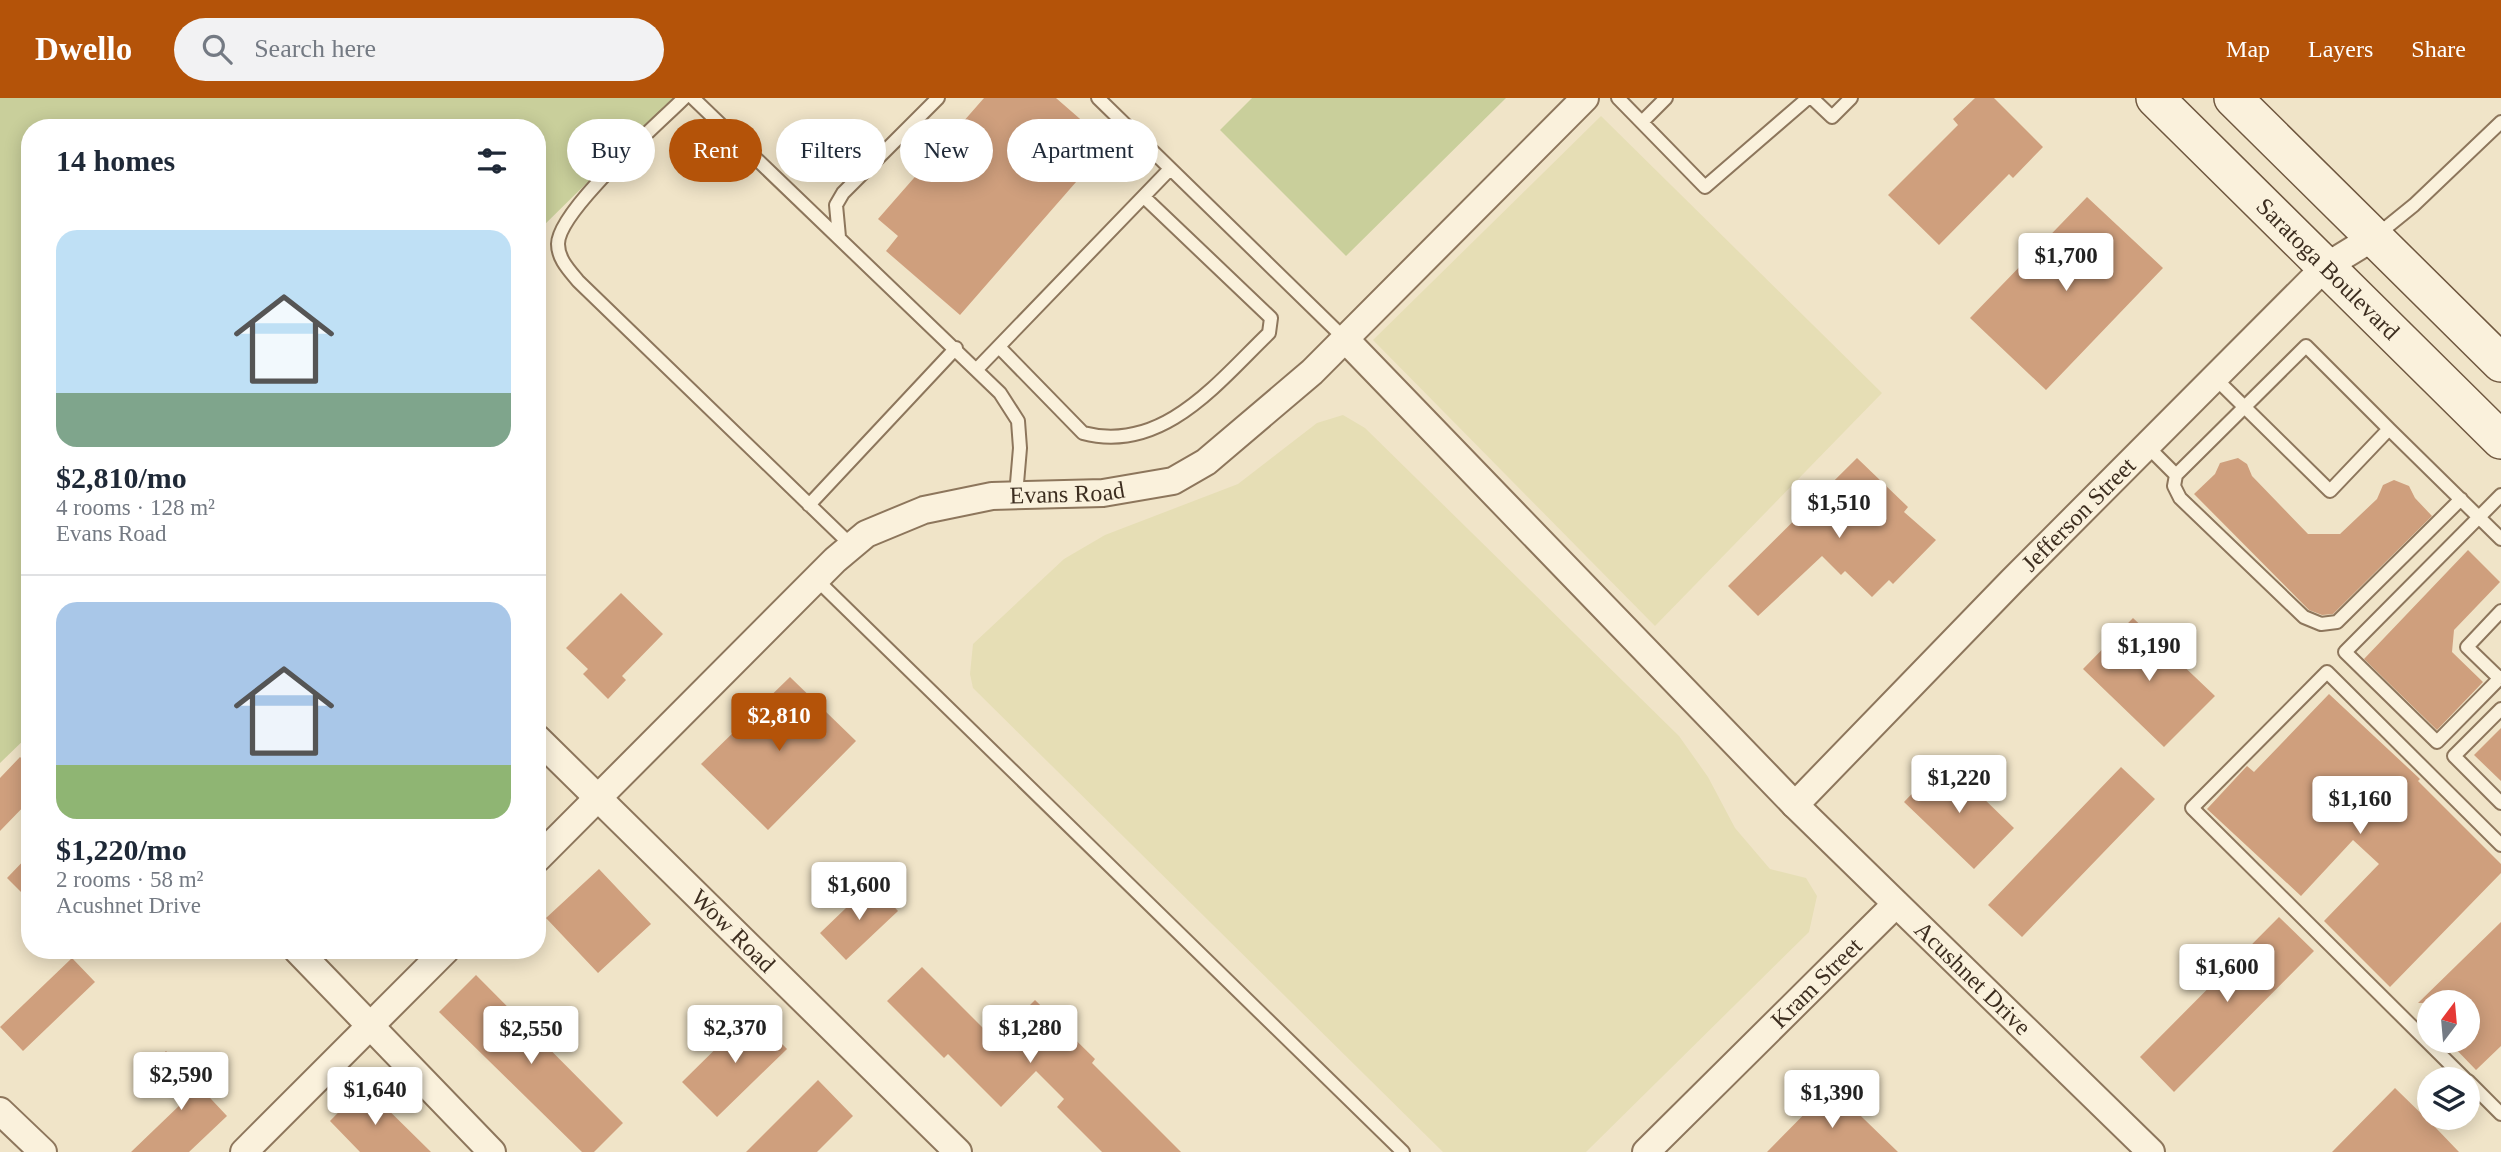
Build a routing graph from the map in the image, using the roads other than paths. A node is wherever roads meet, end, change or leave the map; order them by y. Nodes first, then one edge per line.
1 (684, 98) edge
2 (693, 98) edge
3 (938, 98) edge
4 (1098, 98) edge
5 (1585, 98) edge
6 (1618, 98) edge
7 (1666, 98) edge
8 (1810, 98) edge
9 (1851, 98) edge
10 (2155, 98) edge
11 (2233, 98) edge
12 (1642, 122) junction
13 (2501, 122) edge
14 (1170, 169) junction
15 (1144, 197) junction
16 (839, 237) junction
17 (2374, 237) junction
18 (2325, 267) junction
19 (1345, 339) junction
20 (999, 347) junction
21 (957, 348) junction
22 (2501, 363) edge
23 (977, 369) junction
24 (2215, 378) junction
25 (2245, 407) junction
26 (2389, 429) junction
27 (2501, 440) edge
28 (2147, 446) junction
29 (2176, 475) junction
30 (1016, 495) junction
31 (2501, 495) edge
32 (2461, 499) junction
33 (809, 505) junction
34 (2479, 517) junction
35 (2501, 539) edge
36 (850, 545) junction
37 (816, 579) junction
38 (2501, 611) edge
39 (2500, 678) edge
40 (2501, 709) edge
41 (546, 747) edge
42 (598, 798) junction
43 (2501, 803) edge
44 (1795, 805) junction
45 (2501, 845) edge
46 (546, 850) edge
47 (1896, 904) junction
48 (306, 959) edge
49 (437, 959) edge
50 (371, 1026) junction
51 (2453, 1067) edge
52 (2480, 1094) edge
53 (0, 1111) edge
54 (2501, 1114) edge
55 (43, 1152) edge
56 (244, 1152) edge
57 (492, 1152) edge
58 (958, 1152) edge
59 (1402, 1152) edge
60 (1646, 1152) edge
61 (2151, 1152) edge

1 - 33 lane
2 - 16 lane
3 - 16 lane
4 - 14 lane
5 - 19 street, Evans Road
6 - 12 lane
7 - 12 lane
8 - 9 lane
8 - 12 lane
10 - 18 main road, Saratoga Boulevard
11 - 17 main road
13 - 17 lane
14 - 15 lane
14 - 19 lane
15 - 20 lane
15 - 20 lane
16 - 21 lane
17 - 18 street, Jefferson Street
17 - 22 main road
18 - 24 street, Jefferson Street
18 - 27 main road, Saratoga Boulevard
19 - 30 street, Evans Road
19 - 44 street, Acushnet Drive
20 - 23 lane
21 - 23 lane
21 - 33 lane
23 - 30 lane
24 - 25 lane
24 - 28 street, Jefferson Street
25 - 26 lane
25 - 26 lane
25 - 29 lane
26 - 32 lane
28 - 29 lane
28 - 44 street, Jefferson Street
29 - 32 lane
30 - 36 street, Evans Road
31 - 34 lane
32 - 34 lane
33 - 36 lane
34 - 35 lane
34 - 39 lane
36 - 37 street, Evans Road
37 - 42 street, Evans Road
37 - 59 lane
38 - 39 lane
40 - 43 lane
41 - 42 street, Wow Road
42 - 46 street, Evans Road
42 - 58 street, Wow Road
44 - 47 street, Acushnet Drive
45 - 51 lane
47 - 60 street, Kram Street
47 - 61 street, Acushnet Drive
48 - 50 street
49 - 50 street
50 - 56 street
50 - 57 street
52 - 54 lane
53 - 55 street

